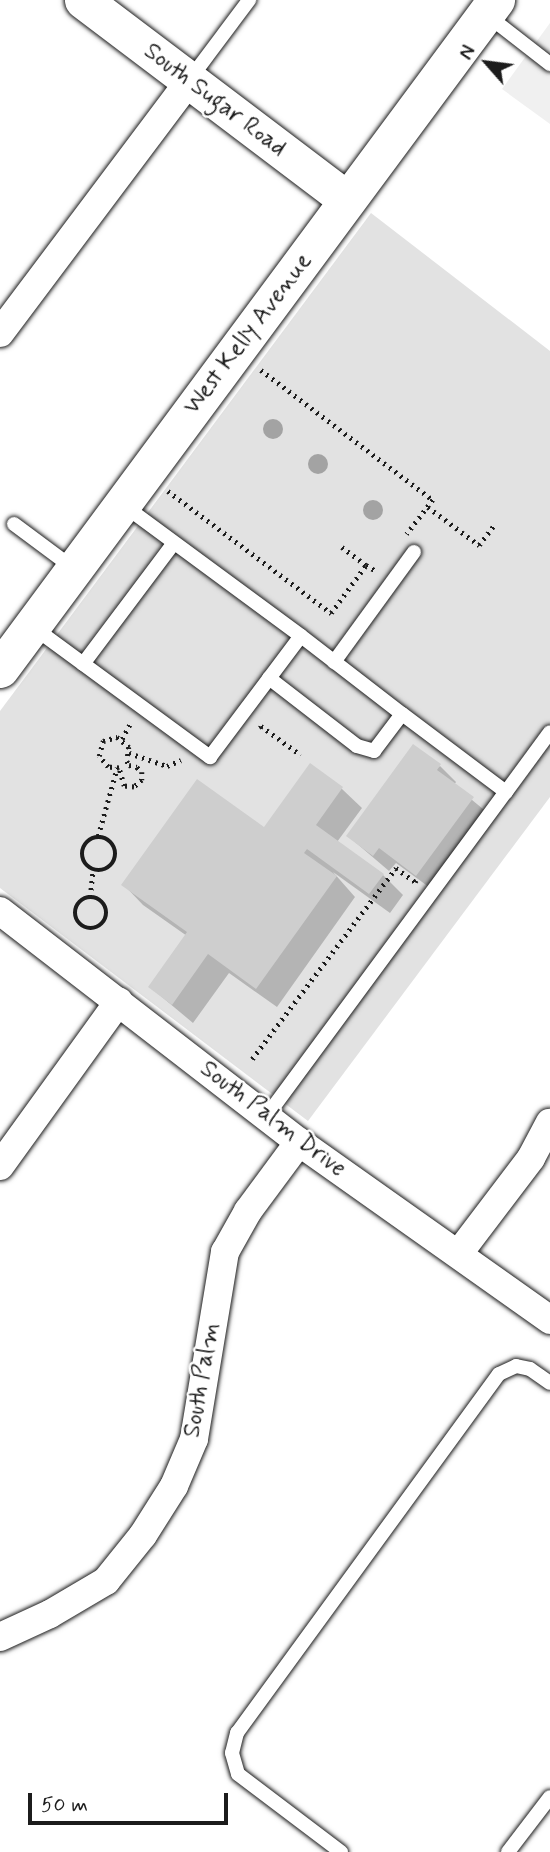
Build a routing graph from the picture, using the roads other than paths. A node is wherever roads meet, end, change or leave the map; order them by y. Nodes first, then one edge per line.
1 (83, 0) edge
2 (249, 0) edge
3 (491, 7) edge
4 (550, 64) edge
5 (190, 80) junction
6 (347, 200) junction
7 (0, 333) edge
8 (122, 505) junction
9 (14, 524) dead end
10 (174, 543) junction
11 (414, 552) dead end
12 (74, 569) junction
13 (32, 626) junction
14 (301, 636) junction
15 (334, 662) junction
16 (83, 664) junction
17 (0, 669) edge
18 (269, 678) junction
19 (402, 714) junction
20 (550, 732) edge
21 (506, 792) junction
22 (0, 911) edge
23 (120, 1001) junction
24 (266, 1117) junction
25 (550, 1123) edge
26 (299, 1142) junction
27 (0, 1166) edge
28 (459, 1254) junction
29 (550, 1320) edge
30 (550, 1383) edge
31 (0, 1637) edge
32 (550, 1797) edge
33 (341, 1852) edge
34 (508, 1852) edge

1 - 5 street, South Sugar Road
2 - 5 lane
3 - 4 lane
3 - 6 street, West Kelly Avenue
5 - 6 street, South Sugar Road
5 - 7 street
6 - 8 street, West Kelly Avenue
8 - 10 lane
8 - 12 street, West Kelly Avenue
9 - 12 lane
10 - 14 lane
10 - 16 lane
11 - 15 lane
12 - 13 street, West Kelly Avenue
13 - 16 lane
13 - 17 street, West Kelly Avenue
14 - 15 lane
14 - 18 lane
15 - 19 lane
16 - 18 lane
18 - 19 lane
19 - 21 lane
20 - 21 lane
21 - 24 lane
22 - 23 street, South Palm Drive
23 - 24 street, South Palm Drive
23 - 27 street
24 - 26 street, South Palm Drive
25 - 28 street
26 - 28 street, South Palm Drive
26 - 31 street, South Palm
28 - 29 street, South Palm Drive
30 - 33 lane
32 - 34 lane

